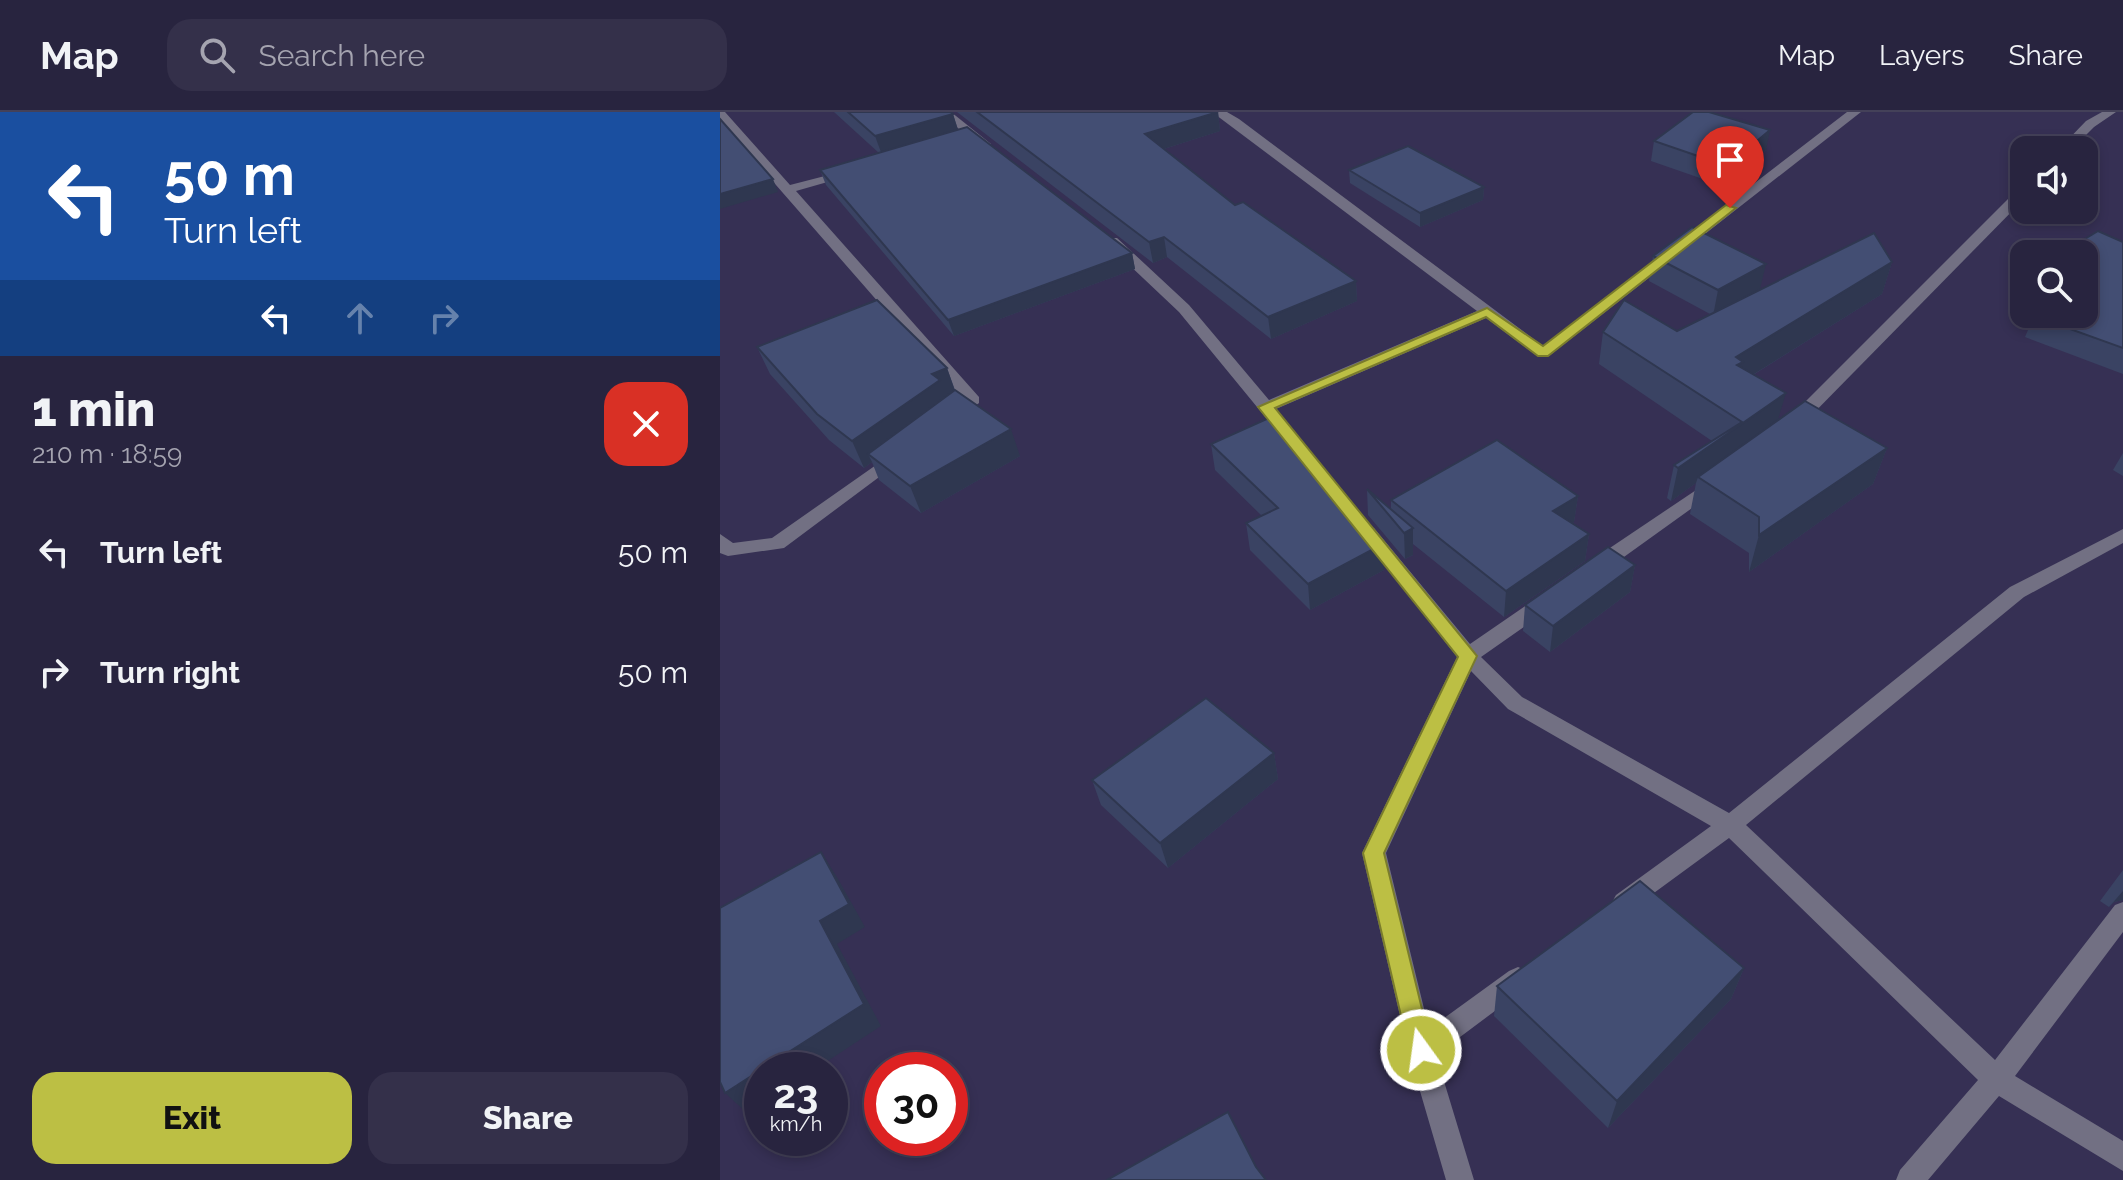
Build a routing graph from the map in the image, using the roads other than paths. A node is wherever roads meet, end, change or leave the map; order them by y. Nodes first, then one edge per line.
1 (944, 112) edge
2 (1218, 112) edge
3 (1855, 112) edge
4 (2110, 112) edge
5 (720, 114) edge
6 (2078, 136) edge
7 (998, 154) edge
8 (859, 169) edge
9 (786, 190) junction
10 (2010, 205) edge
11 (1094, 228) edge
12 (1487, 312) junction
13 (1266, 407) junction
14 (936, 427) edge
15 (1777, 440) edge
16 (911, 445) edge
17 (1305, 454) edge
18 (1726, 476) edge
19 (1353, 513) edge
20 (2123, 535) edge
21 (720, 540) edge
22 (1584, 575) edge
23 (1558, 593) edge
24 (1468, 656) junction
25 (1730, 825) junction
26 (2123, 913) edge
27 (1601, 919) edge
28 (1537, 966) edge
29 (1421, 1050) junction
30 (1996, 1079) junction
31 (2123, 1157) edge
32 (1460, 1180) edge
33 (1910, 1180) edge

1 - 7 street
2 - 12 street
3 - 12 street
4 - 6 street
5 - 9 street
8 - 9 street
9 - 14 street
10 - 15 street
11 - 13 street
12 - 13 street
13 - 17 street
16 - 21 street
18 - 22 street
19 - 24 street
20 - 25 street
23 - 24 street
24 - 25 street
24 - 29 street
25 - 27 street
25 - 30 street
26 - 30 street
28 - 29 street
29 - 32 street
30 - 31 street
30 - 33 street

